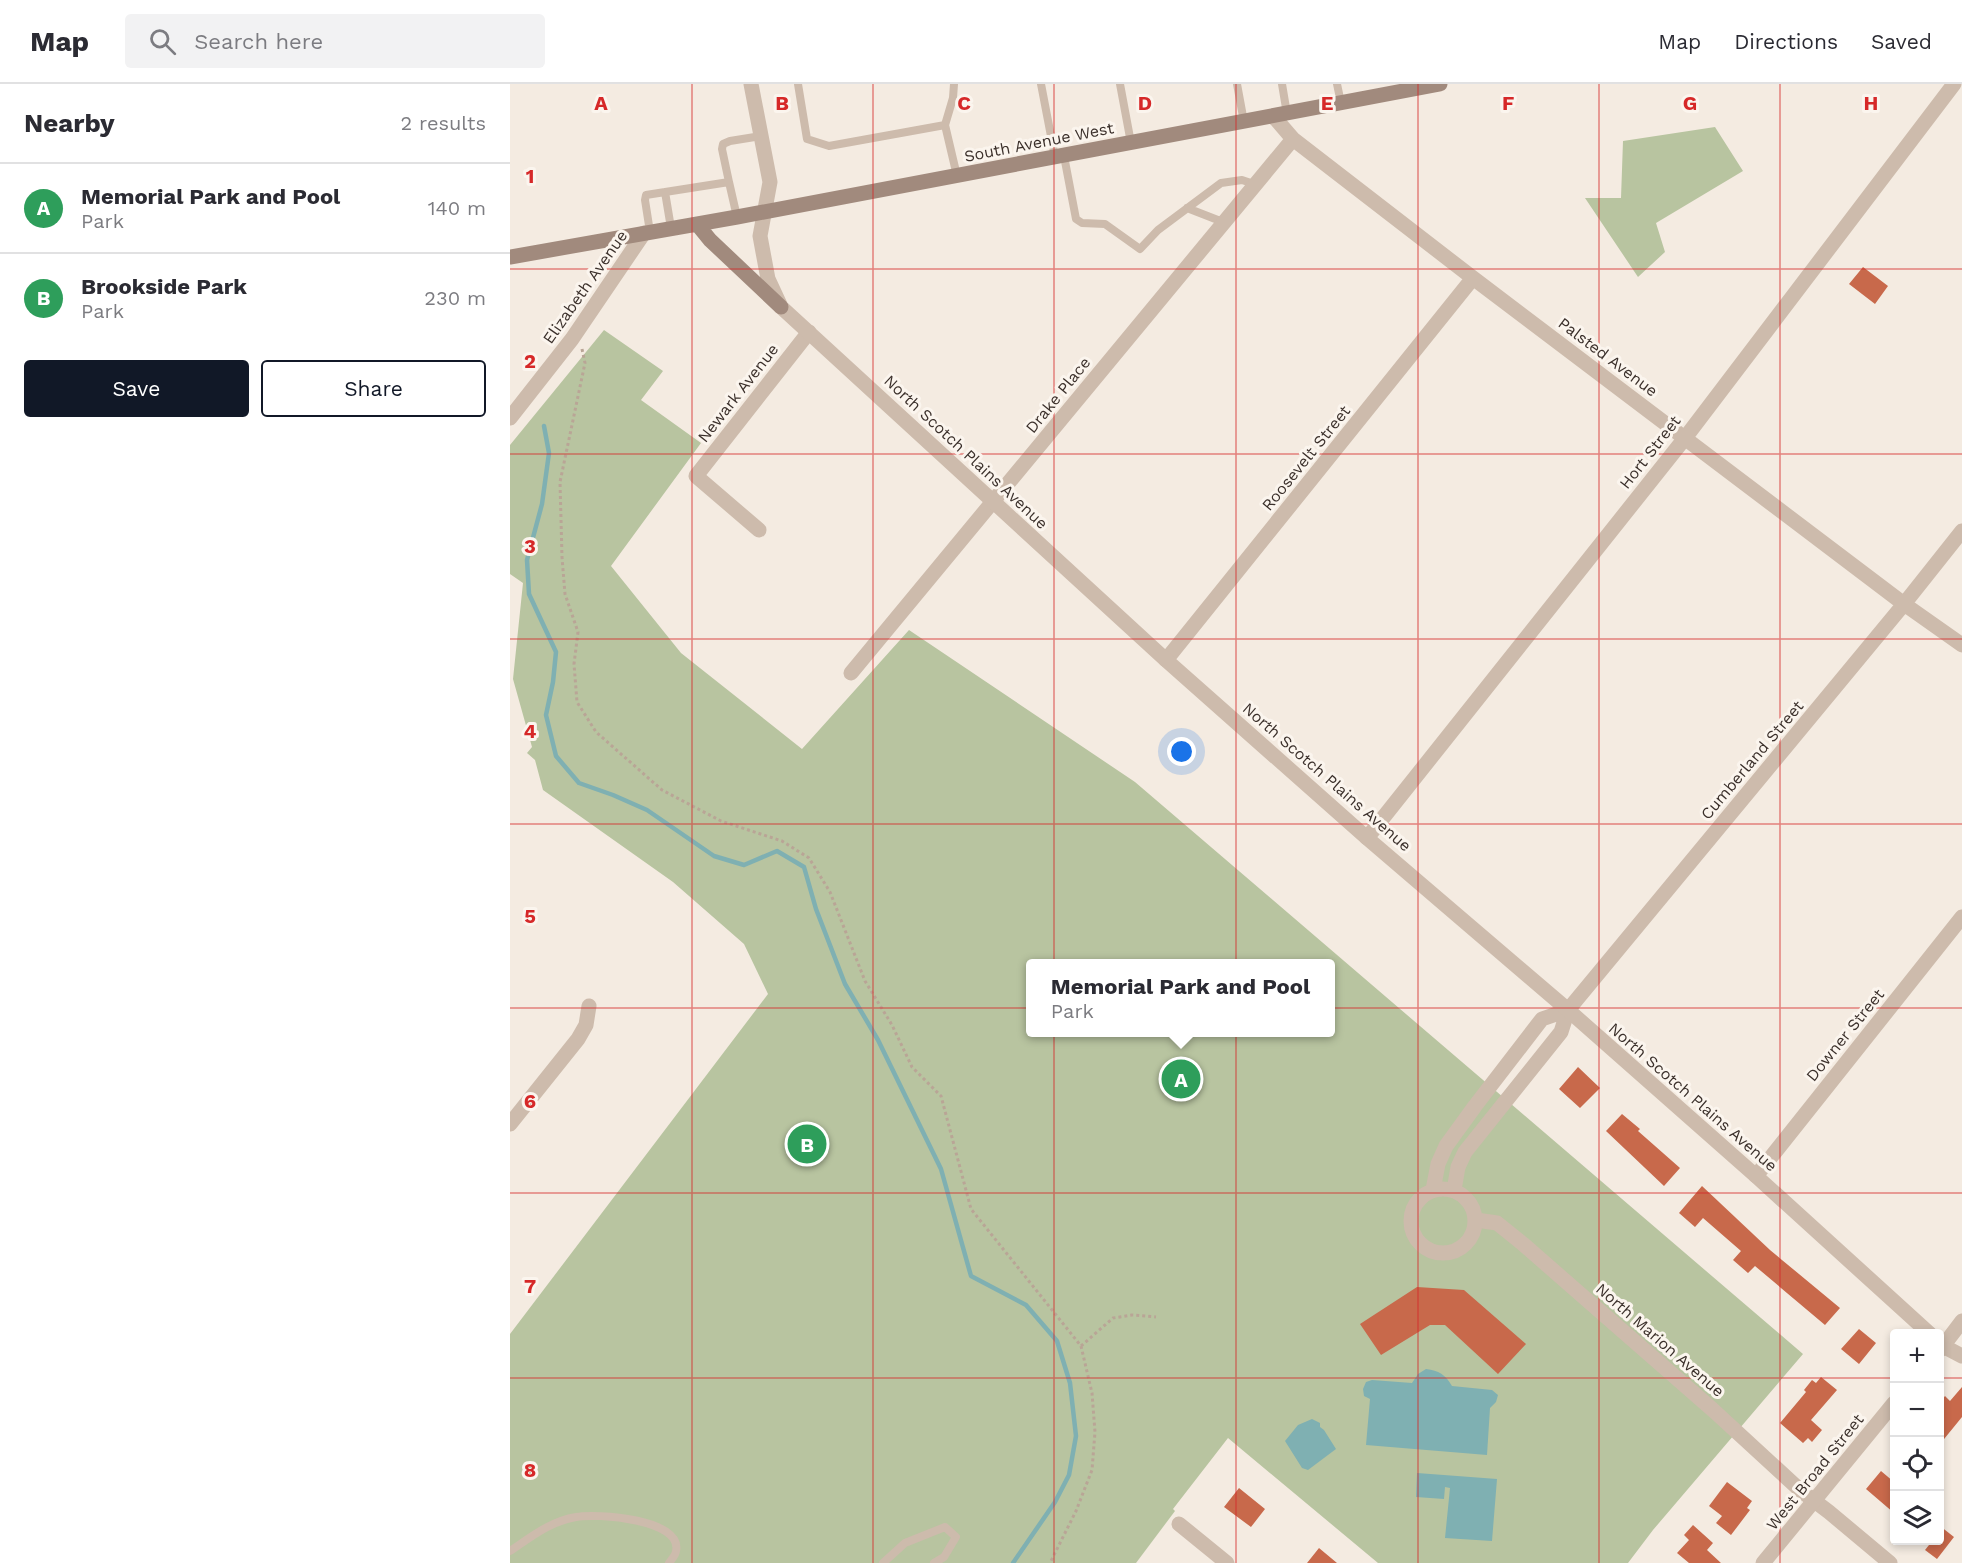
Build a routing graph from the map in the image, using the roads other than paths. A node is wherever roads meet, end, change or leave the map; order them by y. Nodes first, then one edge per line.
1 (751, 84) edge
2 (798, 84) edge
3 (954, 84) edge
4 (1041, 84) edge
5 (1120, 84) edge
6 (1237, 84) edge
7 (1282, 84) edge
8 (1337, 84) edge
9 (1440, 84) edge
10 (1954, 84) edge
11 (1341, 103) junction
12 (1280, 115) junction
13 (1244, 122) junction
14 (945, 125) junction
15 (761, 136) junction
16 (1293, 139) junction
17 (1131, 143) junction
18 (1060, 157) junction
19 (957, 176) junction
20 (729, 182) junction
21 (1254, 184) junction
22 (664, 192) junction
23 (1187, 208) junction
24 (765, 212) junction
25 (736, 217) junction
26 (1223, 222) junction
27 (697, 224) junction
28 (671, 228) junction
29 (647, 232) junction
30 (510, 257) edge
31 (1473, 278) junction
32 (781, 307) junction
33 (809, 332) junction
34 (510, 418) edge
35 (1685, 438) junction
36 (993, 503) junction
37 (759, 530) dead end
38 (1962, 531) edge
39 (1904, 604) junction
40 (1962, 645) edge
41 (1166, 660) junction
42 (851, 673) dead end
43 (1367, 838) junction
44 (1962, 916) edge
45 (589, 1006) dead end
46 (1568, 1010) junction
47 (510, 1124) edge
48 (1756, 1176) junction
49 (1433, 1190) junction
50 (1454, 1190) junction
51 (1476, 1220) junction
52 (1962, 1321) edge
53 (1924, 1329) edge
54 (1944, 1342) edge
55 (1944, 1347) edge
56 (1962, 1356) edge
57 (1890, 1409) edge
58 (1813, 1500) junction
59 (1179, 1524) dead end
60 (510, 1551) edge
61 (669, 1563) edge
62 (883, 1563) edge
63 (934, 1563) edge
64 (1227, 1563) edge
65 (1763, 1563) edge
66 (1890, 1563) edge

1 - 15 street, North Scotch Plains Avenue
2 - 14 lane
3 - 14 lane
4 - 18 lane
5 - 17 lane
6 - 13 lane
7 - 12 lane
8 - 11 lane
9 - 11 main road, South Avenue West
10 - 35 street, Hort Street
11 - 12 main road, South Avenue West
12 - 13 main road, South Avenue West
12 - 16 street, Palsted Avenue
13 - 17 main road, South Avenue West
14 - 19 lane
15 - 20 lane
15 - 24 street, North Scotch Plains Avenue
16 - 21 street, Drake Place
16 - 31 street, Palsted Avenue
17 - 18 main road, South Avenue West
18 - 19 main road, South Avenue West
18 - 23 lane
19 - 24 main road, South Avenue West
20 - 22 lane
20 - 25 lane
21 - 23 lane
21 - 26 street, Drake Place
22 - 28 lane
22 - 29 lane
23 - 26 lane
24 - 25 main road, South Avenue West
24 - 32 street, North Scotch Plains Avenue
25 - 27 main road, South Avenue West
26 - 36 street, Drake Place
27 - 28 main road, South Avenue West
27 - 32 main road
28 - 29 main road, South Avenue West
29 - 30 main road, South Avenue West
29 - 34 street, Elizabeth Avenue
31 - 35 street, Palsted Avenue
31 - 41 street, Roosevelt Street
32 - 33 street, North Scotch Plains Avenue
33 - 36 street, North Scotch Plains Avenue
33 - 37 street, Newark Avenue
35 - 39 street, Palsted Avenue
35 - 43 street, Hort Street
36 - 41 street, North Scotch Plains Avenue
36 - 42 street, Drake Place
38 - 39 street, Cumberland Street
39 - 40 street, Palsted Avenue
39 - 46 street, Cumberland Street
41 - 43 street, North Scotch Plains Avenue
43 - 46 street, North Scotch Plains Avenue
44 - 48 street, Downer Street
45 - 47 street
46 - 48 street, North Scotch Plains Avenue
46 - 49 street, Cumberland Street
46 - 50 street, Cumberland Street
48 - 53 street, North Scotch Plains Avenue
49 - 50 street
49 - 51 street
50 - 51 street
51 - 58 street, North Marion Avenue
52 - 54 street
55 - 56 street
57 - 58 street, West Broad Street
58 - 65 street, West Broad Street
58 - 66 street, North Marion Avenue
59 - 64 street
60 - 61 lane
62 - 63 lane

